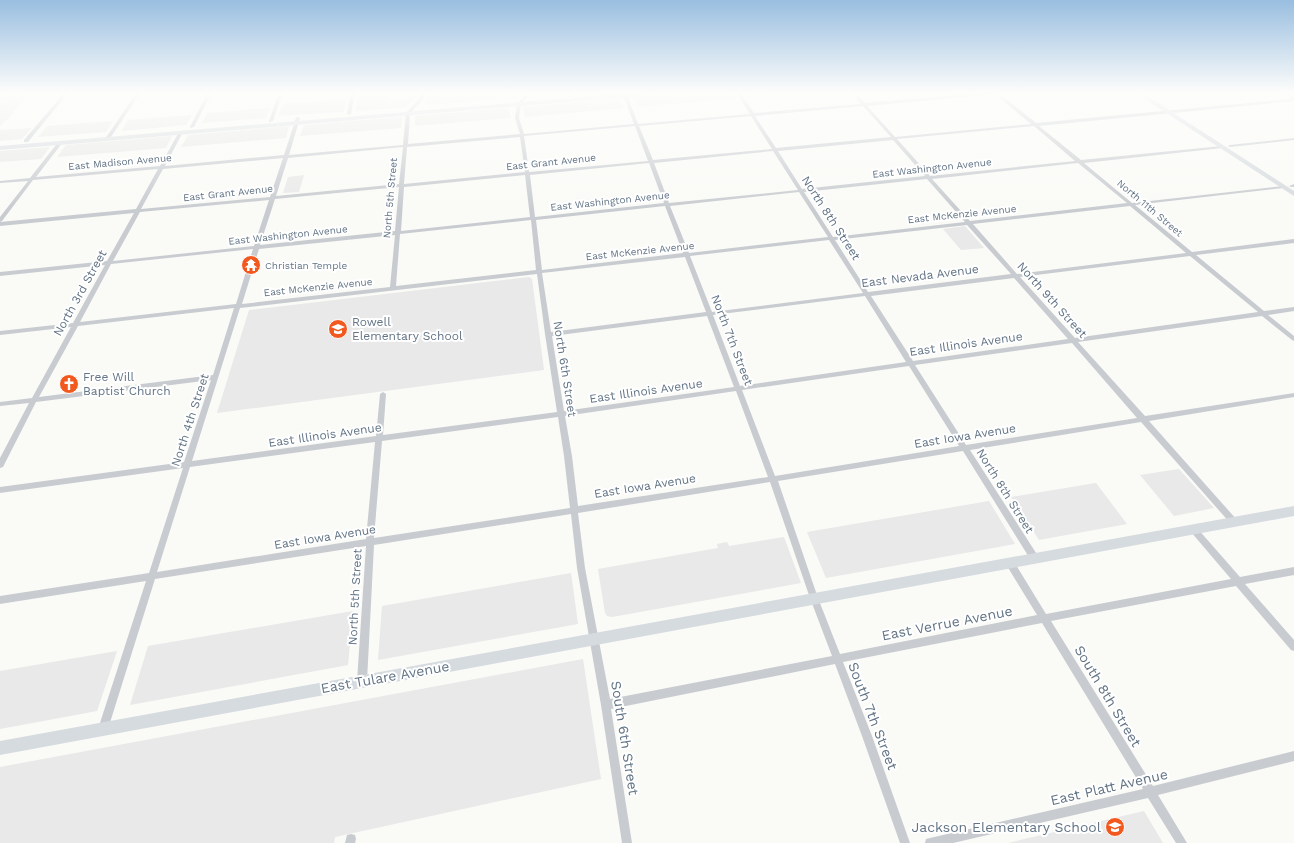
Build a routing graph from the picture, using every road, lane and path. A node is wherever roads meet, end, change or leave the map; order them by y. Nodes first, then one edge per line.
1 (34, 131) edge
2 (112, 131) edge
3 (152, 131) edge
4 (190, 131) edge
5 (294, 131) edge
6 (408, 131) edge
7 (521, 131) edge
8 (564, 131) edge
9 (640, 131) edge
10 (763, 131) edge
11 (888, 131) edge
12 (961, 131) edge
13 (1043, 131) edge
14 (1198, 131) edge
15 (1207, 131) edge
16 (181, 132) junction
17 (522, 135) junction
18 (109, 136) junction
19 (894, 138) junction
20 (1294, 139) edge
21 (26, 141) junction
22 (61, 142) junction
23 (0, 143) edge
24 (406, 146) junction
25 (1230, 146) junction
26 (1222, 147) junction
27 (0, 148) edge
28 (775, 150) junction
29 (286, 156) junction
30 (651, 161) junction
31 (1079, 162) junction
32 (1251, 166) junction
33 (161, 168) junction
34 (527, 173) junction
35 (930, 177) junction
36 (32, 179) junction
37 (0, 182) edge
38 (402, 185) junction
39 (1283, 187) junction
40 (1293, 187) edge
41 (801, 191) junction
42 (1294, 194) edge
43 (273, 198) junction
44 (1132, 204) junction
45 (667, 205) junction
46 (137, 211) junction
47 (532, 219) junction
48 (0, 220) edge
49 (970, 223) junction
50 (0, 224) edge
51 (398, 232) junction
52 (832, 238) junction
53 (1294, 241) edge
54 (257, 247) junction
55 (1190, 253) junction
56 (686, 255) junction
57 (110, 262) junction
58 (539, 271) junction
59 (0, 274) edge
60 (1016, 275) junction
61 (394, 288) junction
62 (868, 294) junction
63 (238, 306) junction
64 (1294, 309) edge
65 (710, 313) junction
66 (1263, 314) junction
67 (76, 324) junction
68 (0, 332) edge
69 (548, 334) junction
70 (1294, 339) edge
71 (1073, 340) junction
72 (912, 363) junction
73 (216, 376) junction
74 (738, 389) junction
75 (384, 394) dead end
76 (1294, 395) edge
77 (34, 400) junction
78 (0, 404) edge
79 (561, 414) junction
80 (1142, 418) junction
81 (380, 439) junction
82 (965, 448) junction
83 (188, 464) junction
84 (0, 465) edge
85 (773, 479) junction
86 (0, 490) edge
87 (575, 510) junction
88 (1294, 510) edge
89 (1234, 522) junction
90 (1194, 530) junction
91 (370, 542) junction
92 (1035, 558) junction
93 (1010, 563) junction
94 (1294, 571) edge
95 (152, 577) junction
96 (1238, 582) junction
97 (814, 598) junction
98 (0, 600) edge
99 (1045, 618) junction
100 (594, 638) junction
101 (1294, 647) edge
102 (836, 659) junction
103 (362, 681) junction
104 (606, 705) junction
105 (103, 729) junction
106 (0, 748) edge
107 (1294, 756) edge
108 (1150, 792) junction
109 (627, 843) edge
110 (905, 843) edge
111 (930, 843) edge
112 (1182, 843) edge

1 - 21 street
2 - 18 street
3 - 18 main road
4 - 16 main road
5 - 29 street, North 4th Street
6 - 24 street, North 5th Street
7 - 17 street, North 6th Street
8 - 17 street, East Madison Avenue
9 - 30 street, North 7th Street
10 - 28 street, North 8th Street
11 - 19 street, North 9th Street
12 - 19 street, East Grant Avenue
13 - 31 street, North 11th Street
14 - 26 main road
15 - 25 main road
16 - 18 main road
16 - 33 street, North 3rd Street
17 - 24 street, East Madison Avenue
17 - 34 street, North 6th Street
18 - 21 main road
18 - 22 main road
19 - 28 street, East Grant Avenue
19 - 35 street, North 9th Street
20 - 25 street
21 - 23 main road
22 - 27 main road
22 - 36 street
24 - 29 street, East Madison Avenue
24 - 38 street, North 5th Street
25 - 40 main road
26 - 31 street, East Washington Avenue
26 - 32 main road
28 - 30 street, East Grant Avenue
28 - 41 street, North 8th Street
29 - 33 street, East Madison Avenue
29 - 43 street, North 4th Street
30 - 34 street, East Grant Avenue
30 - 45 street, North 7th Street
31 - 35 street, East Washington Avenue
31 - 44 street, North 11th Street
32 - 39 main road
32 - 40 main road
33 - 36 street, East Madison Avenue
33 - 46 street, North 3rd Street
34 - 38 street, East Grant Avenue
34 - 47 street, North 6th Street
35 - 41 street, East Washington Avenue
35 - 49 street, North 9th Street
36 - 37 street, East Madison Avenue
36 - 48 street
38 - 43 street, East Grant Avenue
38 - 51 street, North 5th Street
39 - 40 main road
39 - 42 main road
39 - 44 street, East McKenzie Avenue
41 - 45 street, East Washington Avenue
41 - 52 street, North 8th Street
43 - 46 street, East Grant Avenue
43 - 54 street, North 4th Street
44 - 49 street, East McKenzie Avenue
44 - 55 street, North 11th Street
45 - 47 street, East Washington Avenue
45 - 56 street, North 7th Street
46 - 50 street, East Grant Avenue
46 - 57 street, North 3rd Street
47 - 51 street, East Washington Avenue
47 - 58 street, North 6th Street
49 - 52 street, East McKenzie Avenue
49 - 60 street, North 9th Street
51 - 54 street, East Washington Avenue
51 - 61 street, North 5th Street
52 - 56 street, East McKenzie Avenue
52 - 62 street, North 8th Street
53 - 55 street, East Nevada Avenue
54 - 57 street, East Washington Avenue
54 - 63 street, North 4th Street
55 - 60 street, East Nevada Avenue
55 - 66 street, North 11th Street
56 - 58 street, East McKenzie Avenue
56 - 65 street, North 7th Street
57 - 59 street, East Washington Avenue
57 - 67 street, North 3rd Street
58 - 61 street, East McKenzie Avenue
58 - 69 street, North 6th Street
60 - 62 street, East Nevada Avenue
60 - 71 street, North 9th Street
61 - 63 street, East McKenzie Avenue
62 - 65 street, East Nevada Avenue
62 - 72 street, North 8th Street
63 - 67 street, East McKenzie Avenue
63 - 73 street, North 4th Street
64 - 66 street, East Illinois Avenue
65 - 69 street, East Nevada Avenue
65 - 74 street, North 7th Street
66 - 70 street, North 11th Street
66 - 71 street, East Illinois Avenue
67 - 68 street, East McKenzie Avenue
67 - 77 street, North 3rd Street
69 - 79 street, North 6th Street
71 - 72 street, East Illinois Avenue
71 - 80 street, North 9th Street
72 - 74 street, East Illinois Avenue
72 - 82 street, North 8th Street
73 - 77 street
73 - 83 street, North 4th Street
74 - 79 street, East Illinois Avenue
74 - 85 street, North 7th Street
75 - 81 street, North 5th Street
76 - 80 street, East Iowa Avenue
77 - 78 street
77 - 84 street, North 3rd Street
79 - 81 street, East Illinois Avenue
79 - 87 street, North 6th Street
80 - 82 street, East Iowa Avenue
80 - 89 street, North 9th Street
81 - 83 street, East Illinois Avenue
81 - 91 street, North 5th Street
82 - 85 street, East Iowa Avenue
82 - 92 street, North 8th Street
83 - 86 street, East Illinois Avenue
83 - 95 street, North 4th Street
85 - 87 street, East Iowa Avenue
85 - 97 street, North 7th Street
87 - 91 street, East Iowa Avenue
87 - 100 street, North 6th Street
88 - 89 main road
89 - 90 main road, East Tulare Avenue
90 - 92 main road, East Tulare Avenue
90 - 96 street
91 - 95 street, East Iowa Avenue
91 - 103 street, North 5th Street
92 - 93 main road, East Tulare Avenue
93 - 97 main road, East Tulare Avenue
93 - 99 street, South 8th Street
94 - 96 street, East Verrue Avenue
95 - 98 street, East Iowa Avenue
95 - 105 street, North 4th Street
96 - 99 street, East Verrue Avenue
96 - 101 street
97 - 100 main road, East Tulare Avenue
97 - 102 street, South 7th Street
99 - 102 street, East Verrue Avenue
99 - 108 street, South 8th Street
100 - 103 main road, East Tulare Avenue
100 - 104 street, South 6th Street
102 - 104 street, East Verrue Avenue
102 - 110 street, South 7th Street
103 - 105 main road, East Tulare Avenue
104 - 109 street, South 6th Street
105 - 106 main road, East Tulare Avenue
107 - 108 street, East Platt Avenue
108 - 111 street, East Platt Avenue
108 - 112 street, South 8th Street

